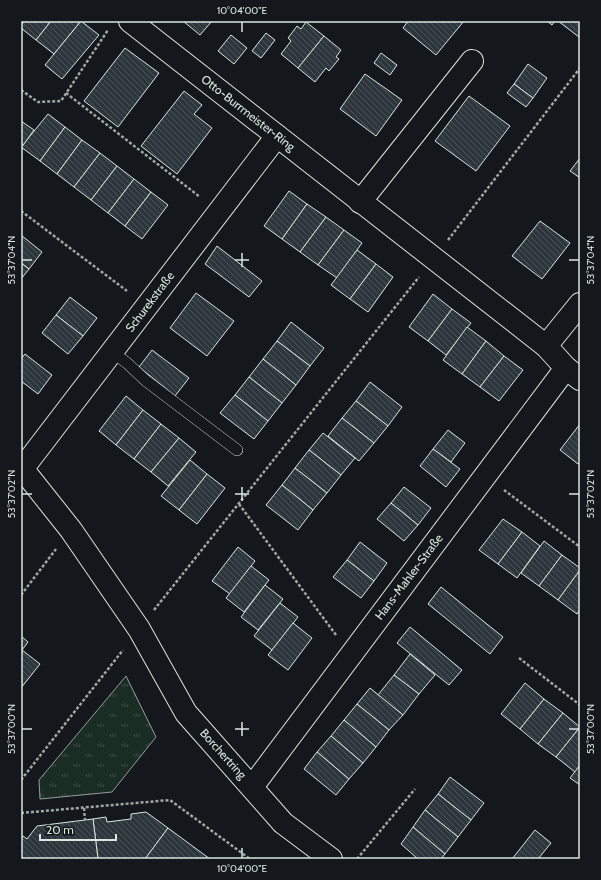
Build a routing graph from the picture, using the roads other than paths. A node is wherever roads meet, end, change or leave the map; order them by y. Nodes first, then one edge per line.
1 (128, 23) edge
2 (472, 61) dead end
3 (277, 136) junction
4 (360, 202) junction
5 (580, 304) edge
6 (546, 346) junction
7 (112, 352) junction
8 (573, 374) edge
9 (237, 450) dead end
10 (22, 468) edge
11 (252, 786) junction
12 (330, 859) edge

1 - 3 street, Otto-Burrmeister-Ring
2 - 4 street
3 - 4 street, Otto-Burrmeister-Ring
3 - 7 street, Schurekstraße
4 - 6 street, Otto-Burrmeister-Ring
5 - 6 street
6 - 8 street, Otto-Burrmeister-Ring
7 - 9 lane
7 - 10 street, Schurekstraße
8 - 11 street, Hans-Mahler-Straße
10 - 11 street, Borchertring
11 - 12 street, Borchertring

